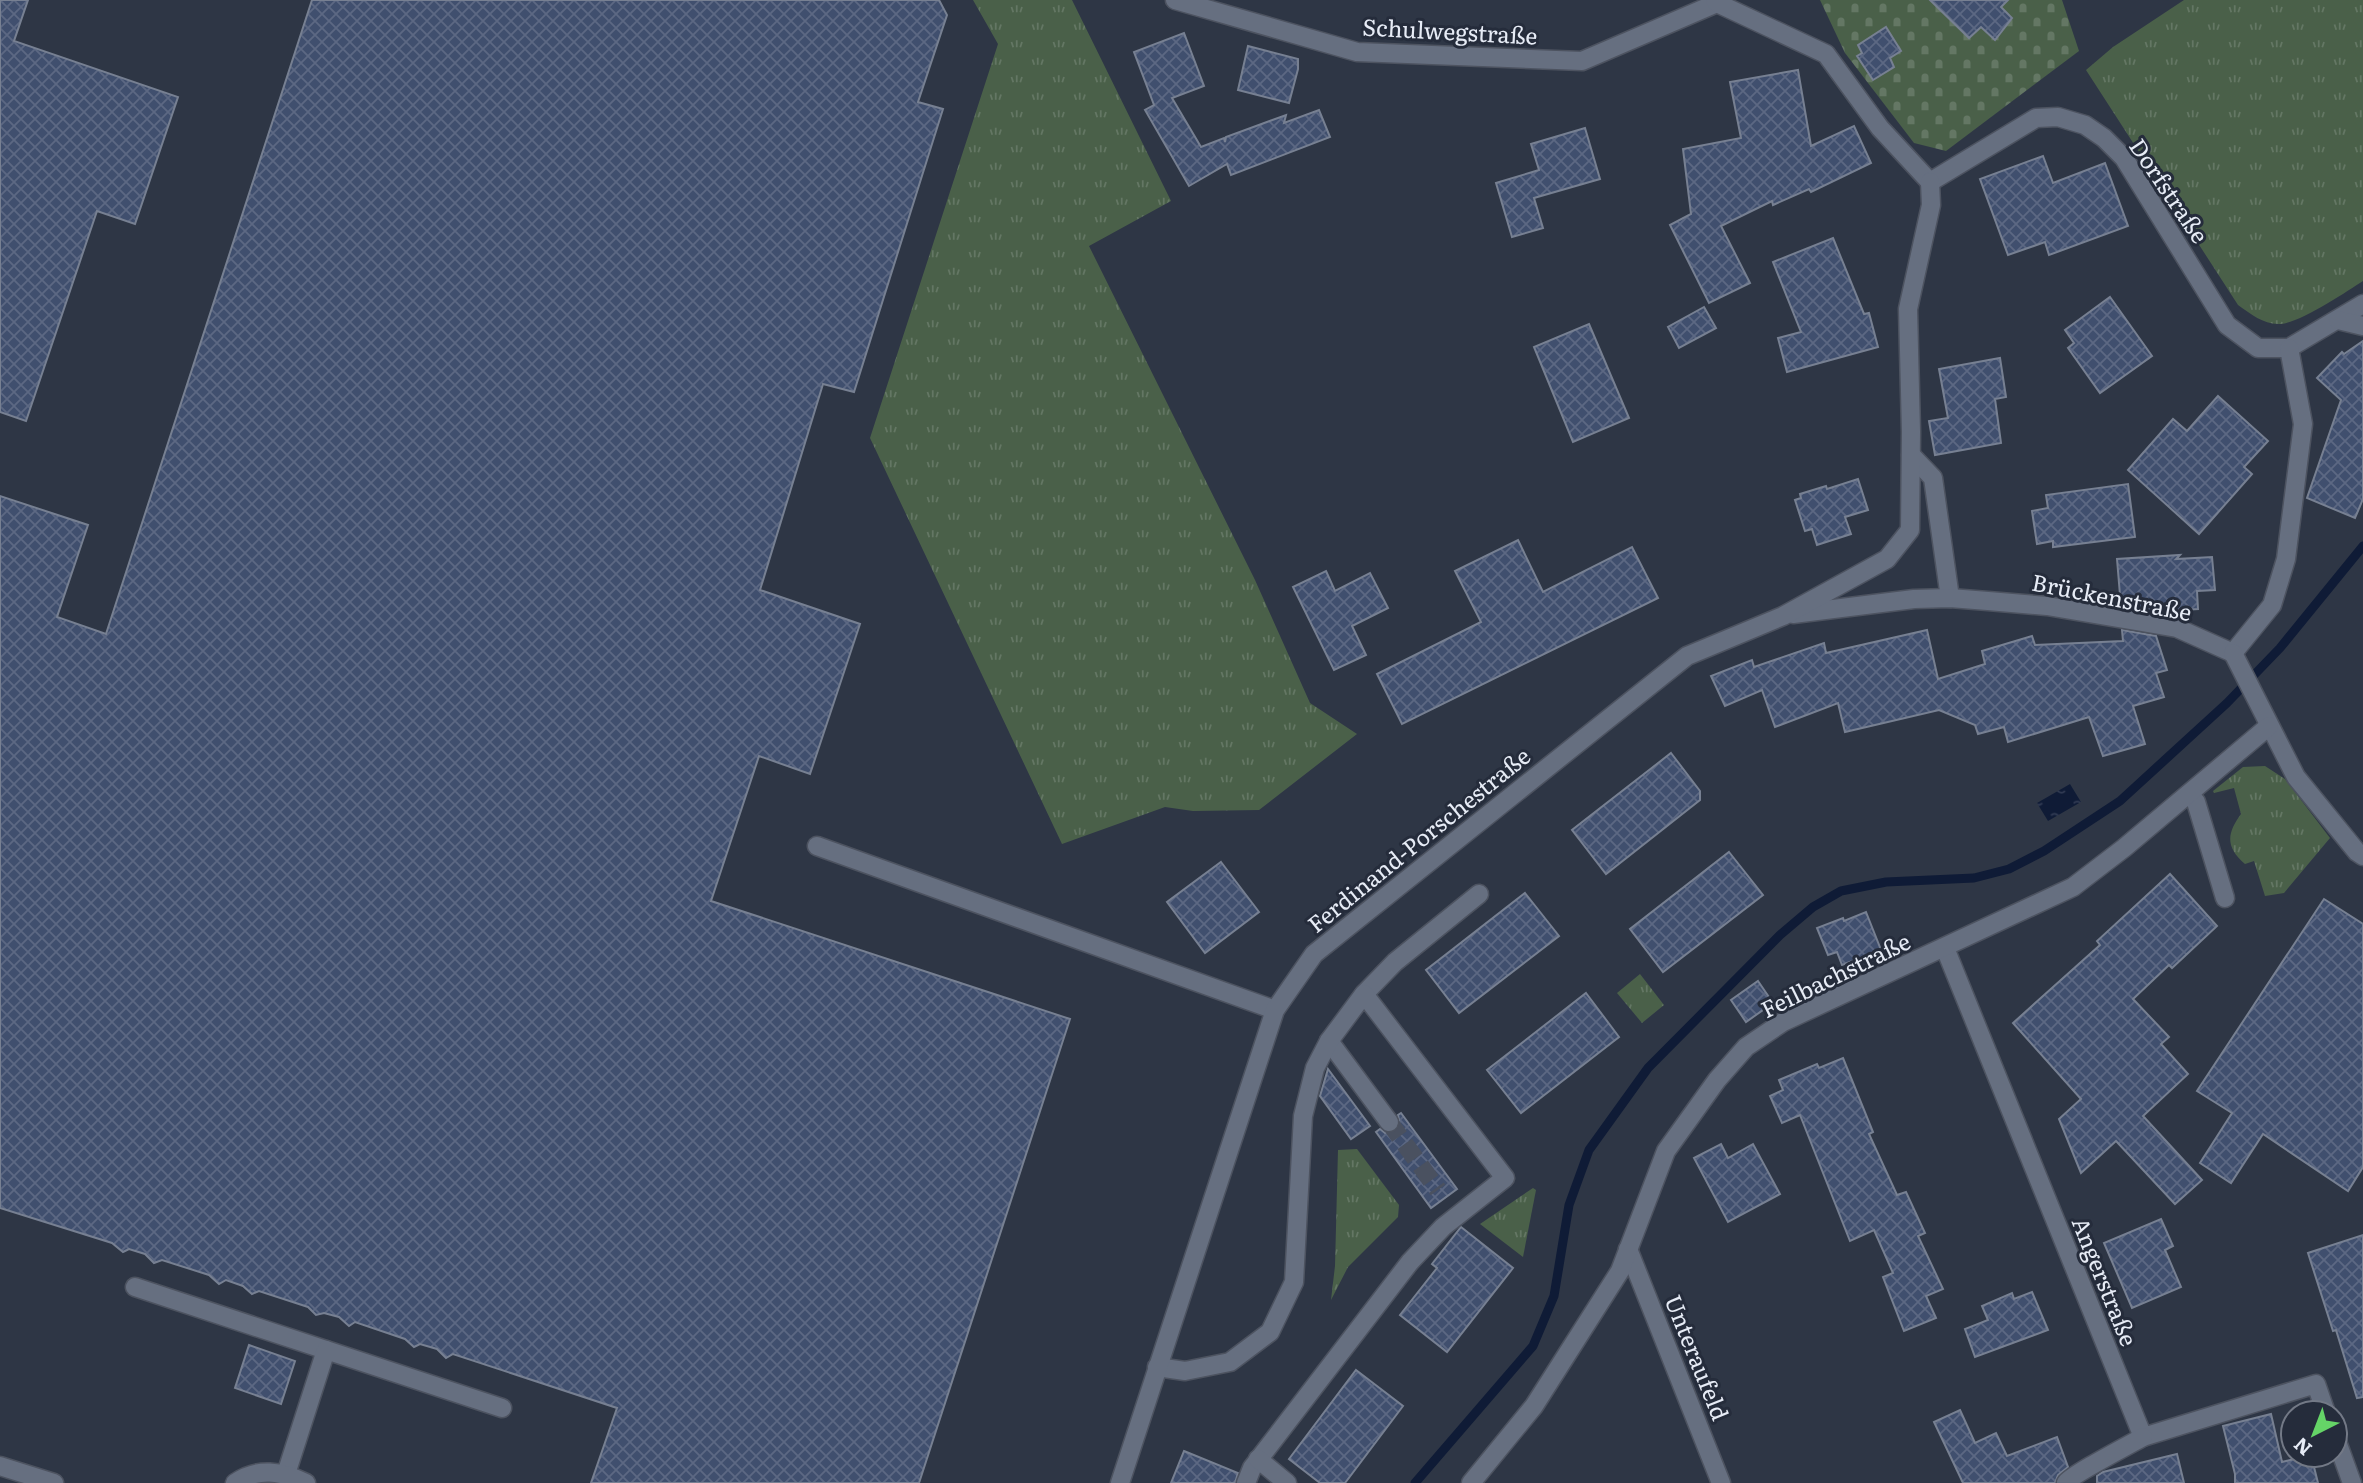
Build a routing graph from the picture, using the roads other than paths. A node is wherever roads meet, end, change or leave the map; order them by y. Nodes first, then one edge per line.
1 (1175, 0) edge
2 (1716, 1) edge
3 (1930, 182) junction
4 (2363, 304) edge
5 (2338, 320) junction
6 (2363, 326) edge
7 (2289, 348) junction
8 (1911, 456) junction
9 (1950, 598) junction
10 (1783, 616) junction
11 (2237, 659) junction
12 (2269, 726) junction
13 (2189, 794) junction
14 (817, 846) dead end
15 (2363, 856) edge
16 (1479, 894) dead end
17 (2225, 898) dead end
18 (1945, 948) junction
19 (1364, 994) junction
20 (1275, 1010) junction
21 (1329, 1041) junction
22 (1389, 1122) tunnel mouth
23 (1628, 1249) junction
24 (135, 1287) dead end
25 (326, 1350) junction
26 (1157, 1367) junction
27 (2321, 1399) edge
28 (502, 1408) dead end
29 (2143, 1437) junction
30 (0, 1466) edge
31 (1252, 1470) edge
32 (286, 1474) junction
33 (54, 1483) edge
34 (235, 1483) edge
35 (306, 1483) edge
36 (1120, 1483) edge
37 (1287, 1483) edge
38 (1471, 1483) edge
39 (1721, 1483) edge
40 (2066, 1483) edge

1 - 2 street, Schulwegstraße
2 - 3 street, Schulwegstraße
3 - 7 street, Dorfstraße
3 - 8 street
4 - 5 street
5 - 6 street
5 - 7 street
7 - 11 street
8 - 9 street
8 - 10 street
9 - 10 street, Brückenstraße
9 - 11 street, Brückenstraße
10 - 20 street, Ferdinand-Porschestraße
11 - 12 street
12 - 13 street, Feilbachstraße
12 - 15 street
13 - 17 street
13 - 18 street, Feilbachstraße
14 - 20 street
16 - 19 street
18 - 23 street, Feilbachstraße
18 - 29 street, Angerstraße
19 - 21 street
19 - 31 street
20 - 26 street, Ferdinand-Porschestraße
21 - 22 street
21 - 26 street
23 - 38 street, Feilbachstraße
23 - 39 street, Unteraufeld
24 - 25 street
25 - 28 street
25 - 32 street
26 - 36 street, Ferdinand-Porschestraße
27 - 29 street
29 - 40 street
30 - 33 street
31 - 37 street
32 - 34 street
32 - 35 street

